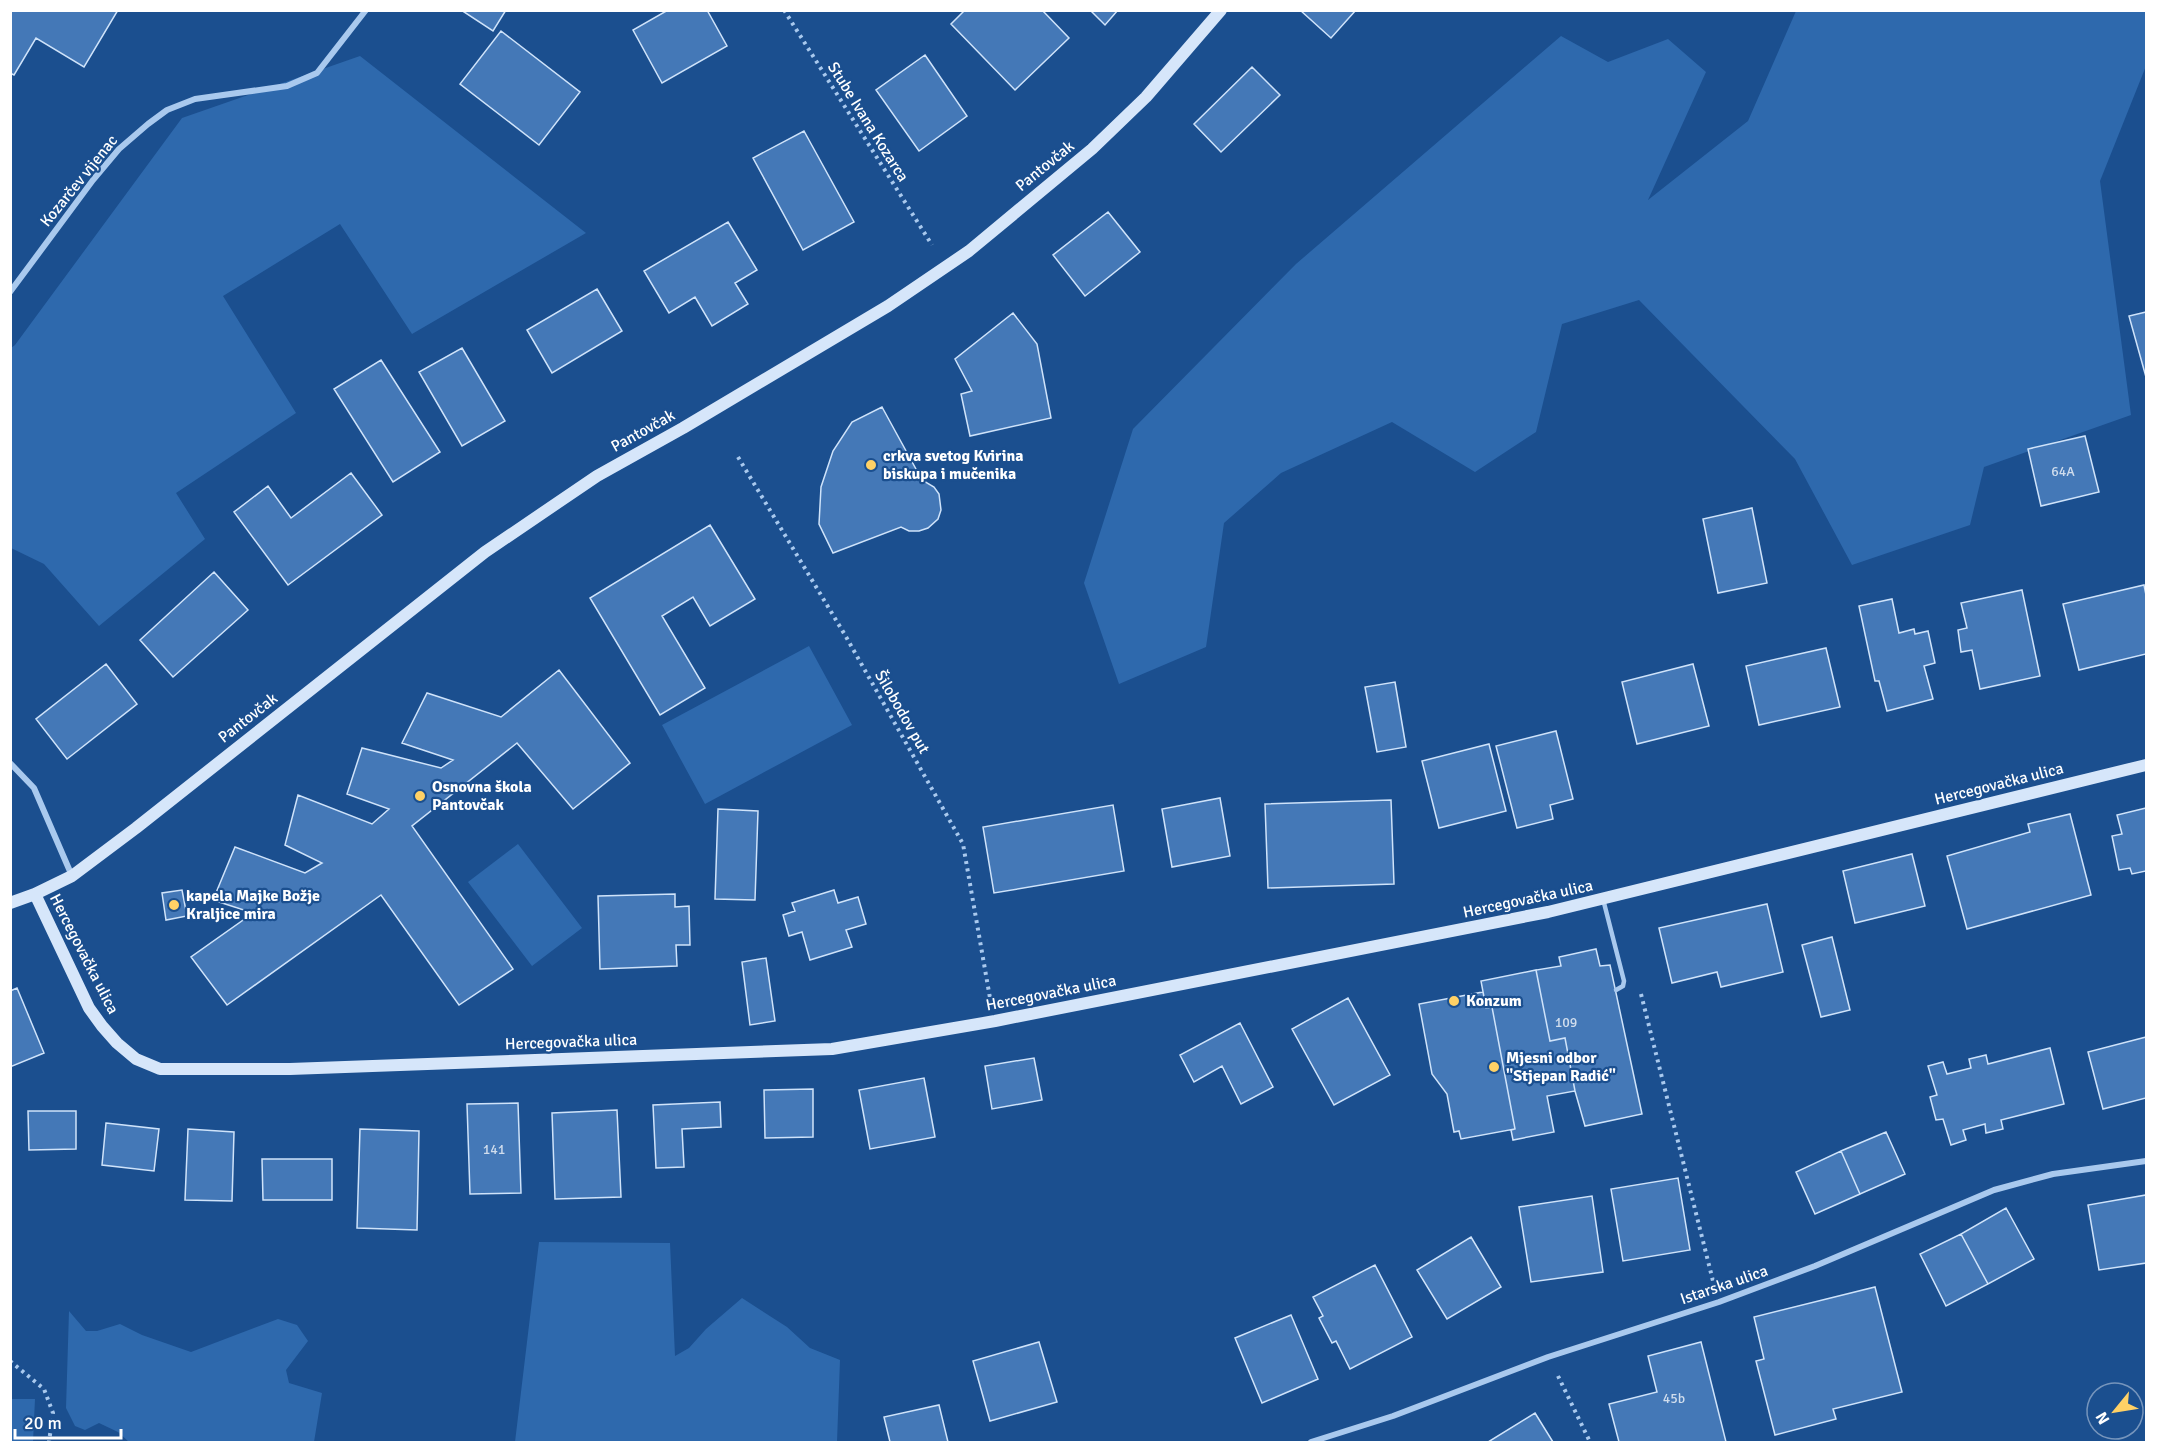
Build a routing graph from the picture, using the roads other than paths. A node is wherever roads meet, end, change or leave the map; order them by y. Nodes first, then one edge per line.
1 (366, 10) edge
2 (1221, 10) edge
3 (10, 292) edge
4 (10, 763) edge
5 (2146, 765) edge
6 (72, 876) junction
7 (35, 894) junction
8 (1604, 899) junction
9 (10, 903) edge
10 (1616, 990) dead end
11 (2146, 1161) edge
12 (1311, 1443) edge

1 - 3 street, Kozarčev vijenac
2 - 6 street, Pantovčak
4 - 6 street
5 - 8 street, Hercegovačka ulica
6 - 7 street, Pantovčak
7 - 8 street, Hercegovačka ulica
7 - 9 street, Pantovčak
8 - 10 lane
11 - 12 street, Istarska ulica

